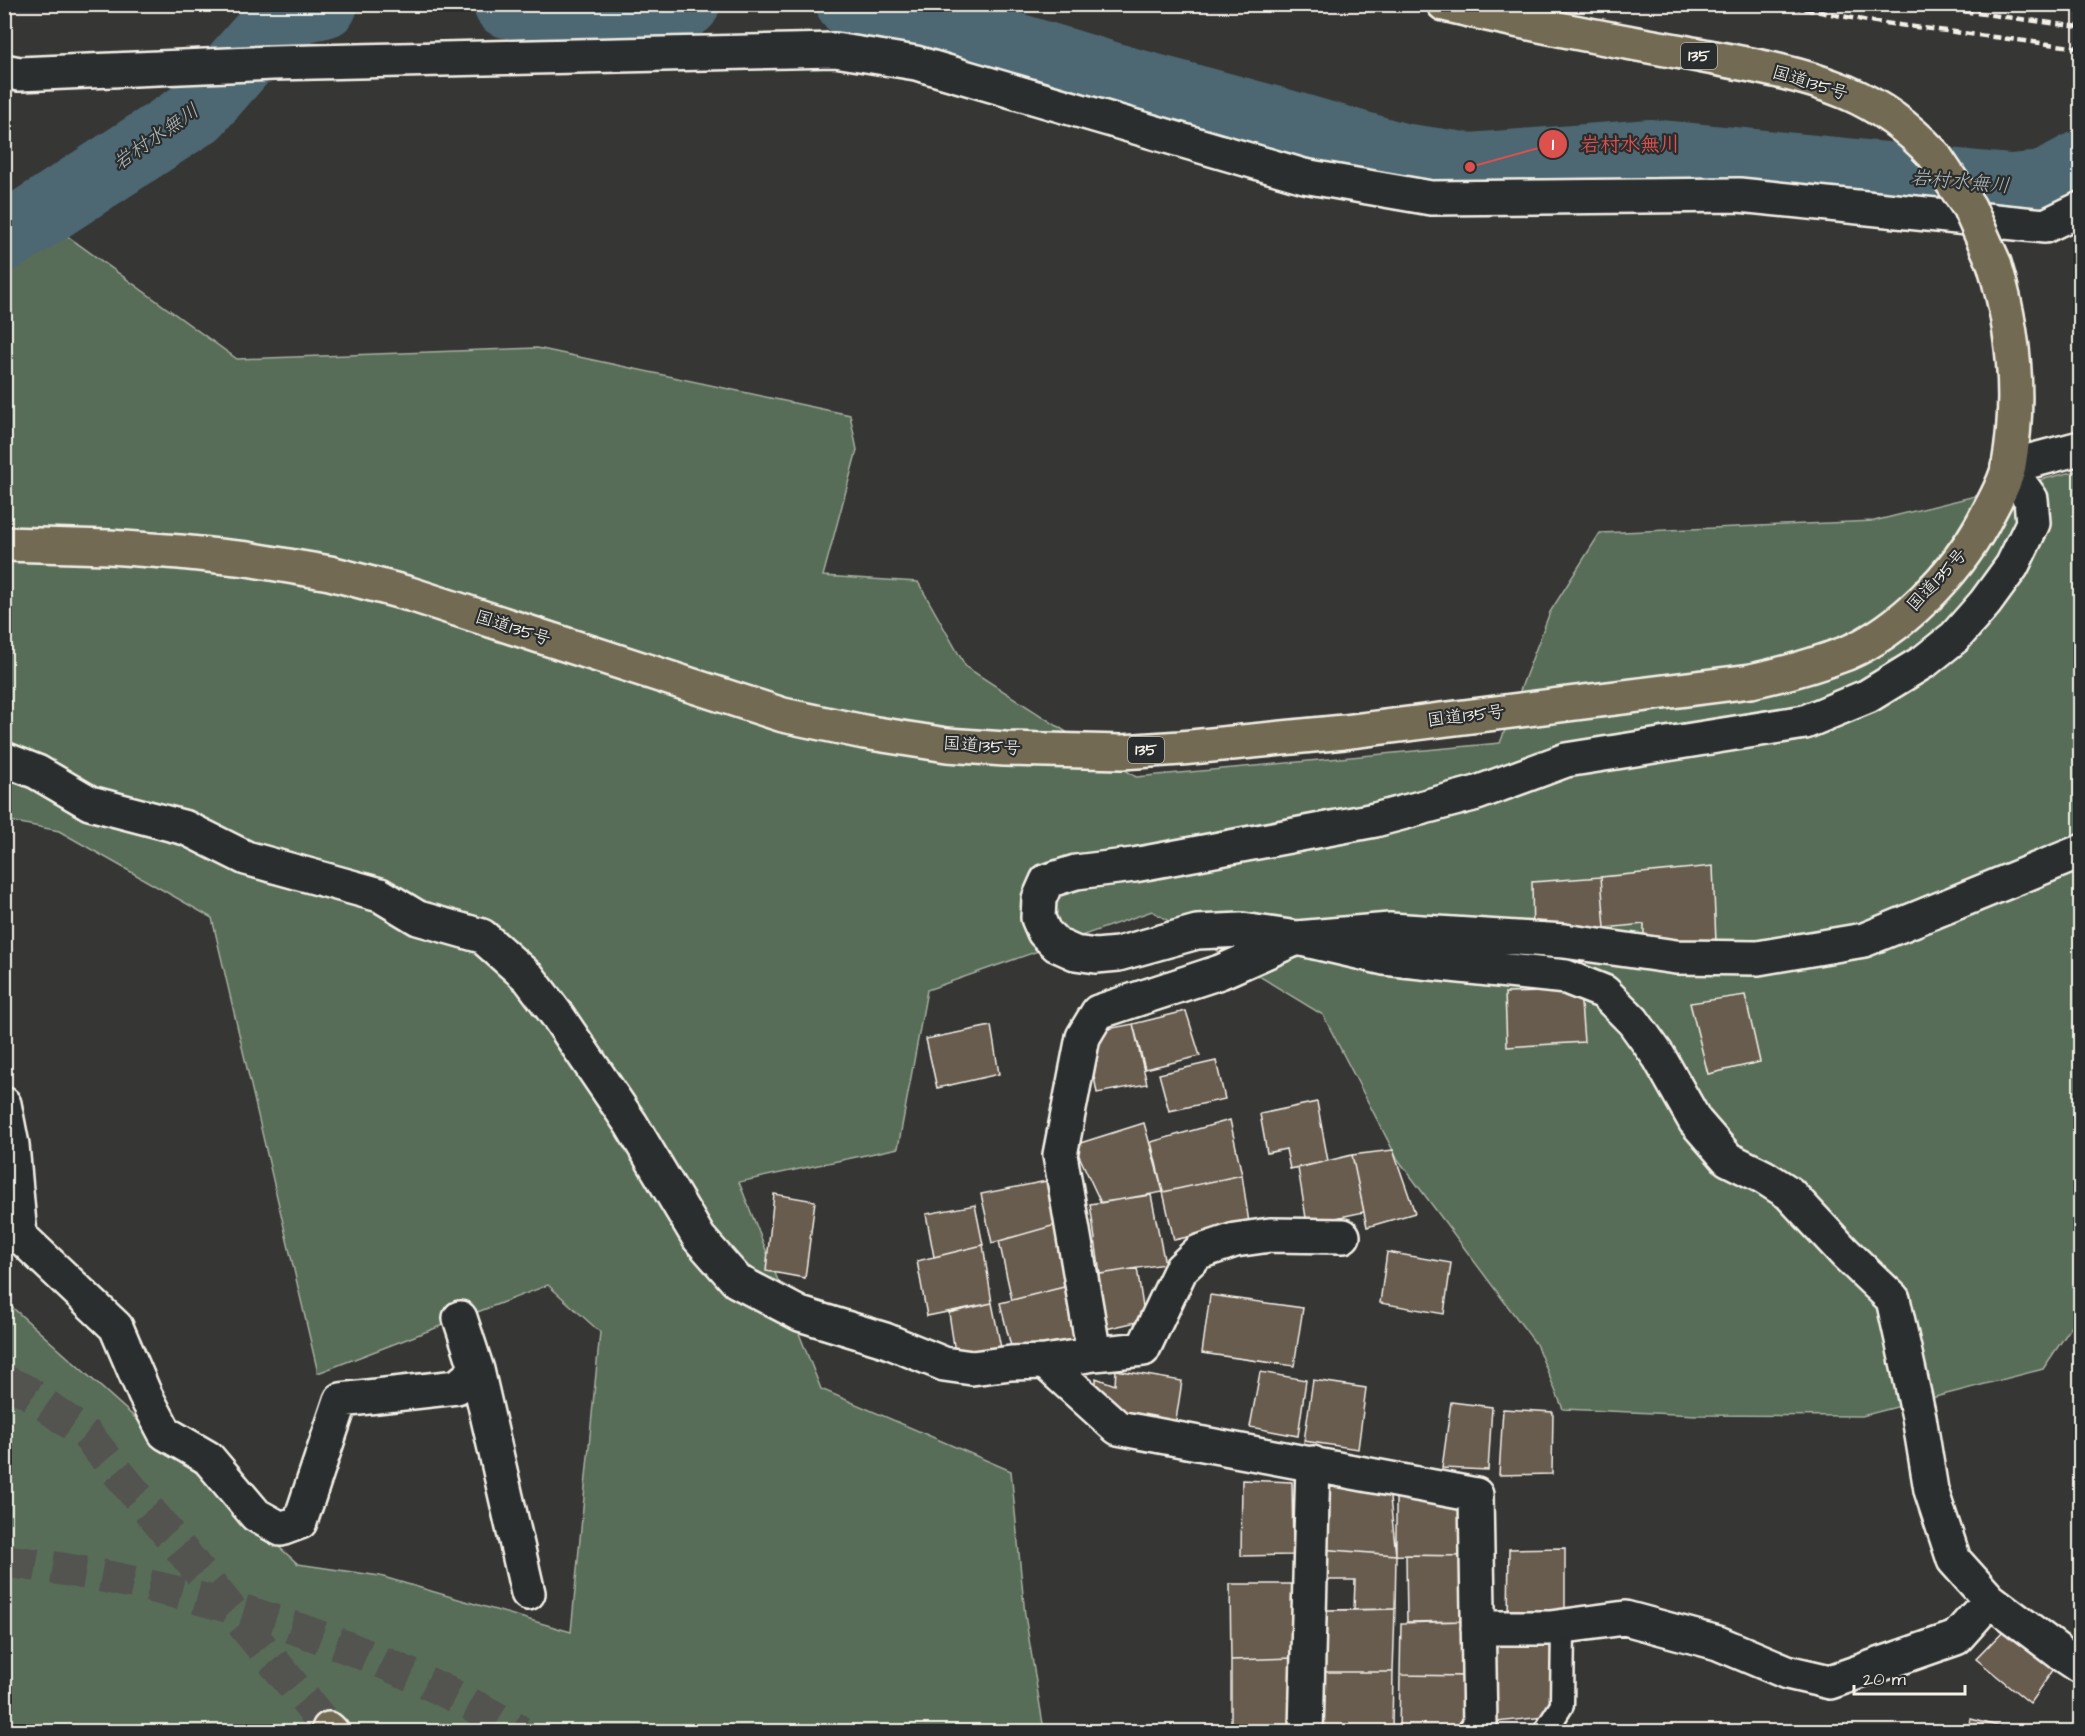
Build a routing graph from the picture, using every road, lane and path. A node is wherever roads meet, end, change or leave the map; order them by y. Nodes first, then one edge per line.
1 (1444, 4) edge
2 (4, 71) edge
3 (2080, 209) edge
4 (2080, 448) edge
5 (2008, 467) junction
6 (4, 544) edge
7 (4, 759) edge
8 (2080, 852) edge
9 (1297, 938) junction
10 (4, 1104) edge
11 (1343, 1236) dead end
12 (460, 1318) dead end
13 (1094, 1354) junction
14 (1045, 1362) junction
15 (477, 1370) junction
16 (1313, 1463) junction
17 (528, 1593) dead end
18 (1990, 1600) junction
19 (1563, 1626) junction
20 (1478, 1628) junction
21 (2080, 1666) edge
22 (1306, 1731) edge
23 (1475, 1731) edge
24 (1545, 1731) edge

1 - 5 highway, 国道135号 / 135, bridge
2 - 3 street
4 - 5 street
5 - 6 highway, 国道135号 / 135
5 - 9 street
7 - 14 street
8 - 9 street
9 - 13 street
9 - 18 street
10 - 15 street
11 - 13 street
12 - 15 street
13 - 14 street
14 - 16 street
15 - 17 street
16 - 20 street
16 - 22 street
18 - 19 street
18 - 21 street
19 - 20 street
19 - 24 lane
20 - 23 street

